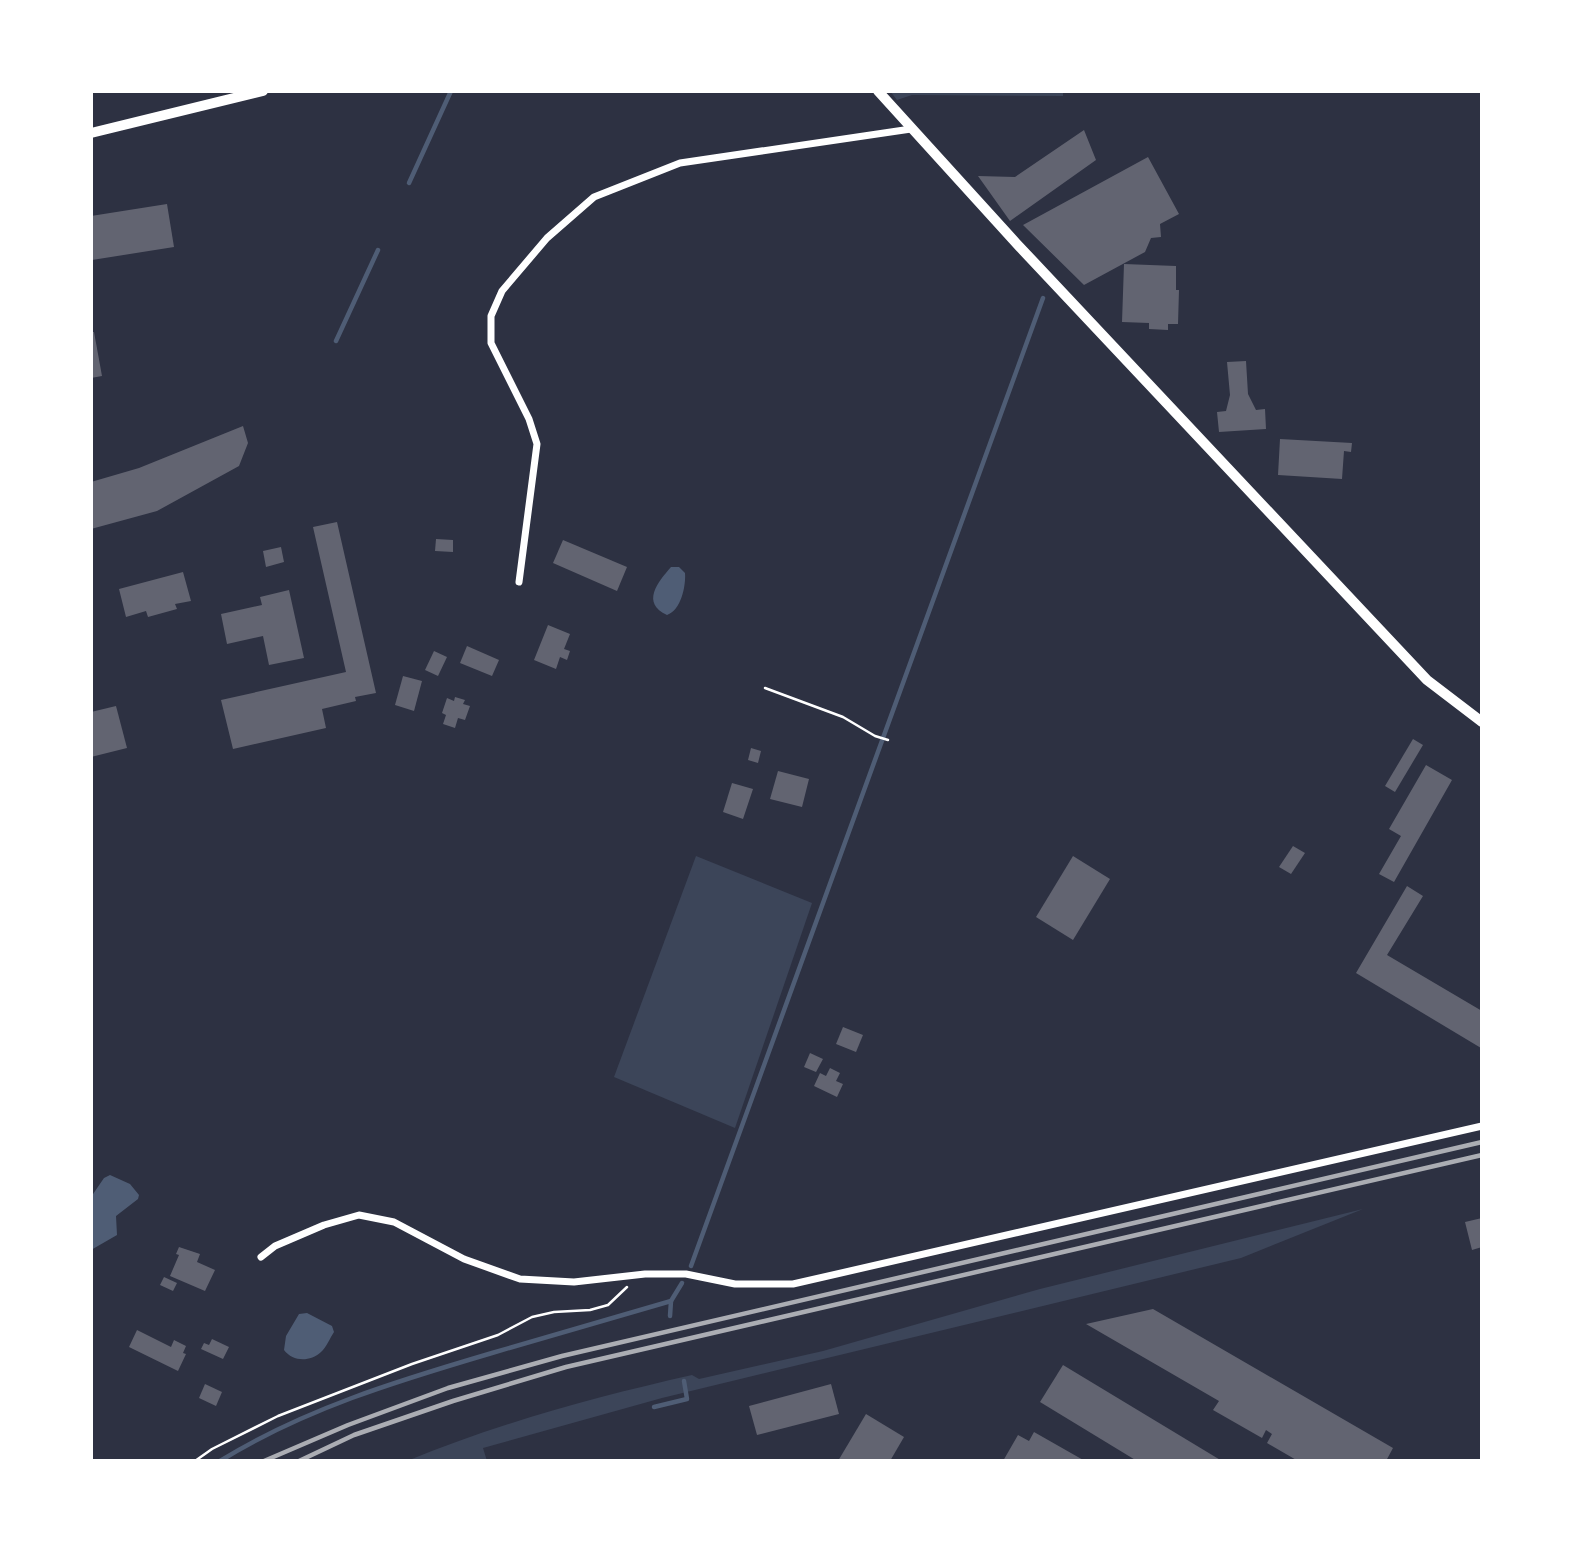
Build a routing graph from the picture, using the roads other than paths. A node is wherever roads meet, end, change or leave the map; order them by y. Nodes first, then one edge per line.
1 (263, 91) edge
2 (878, 91) edge
3 (911, 129) junction
4 (91, 133) edge
5 (519, 582) dead end
6 (1482, 722) edge
7 (1482, 1126) edge
8 (261, 1257) dead end

1 - 4 street
2 - 3 street
3 - 5 street
3 - 6 street
7 - 8 street

